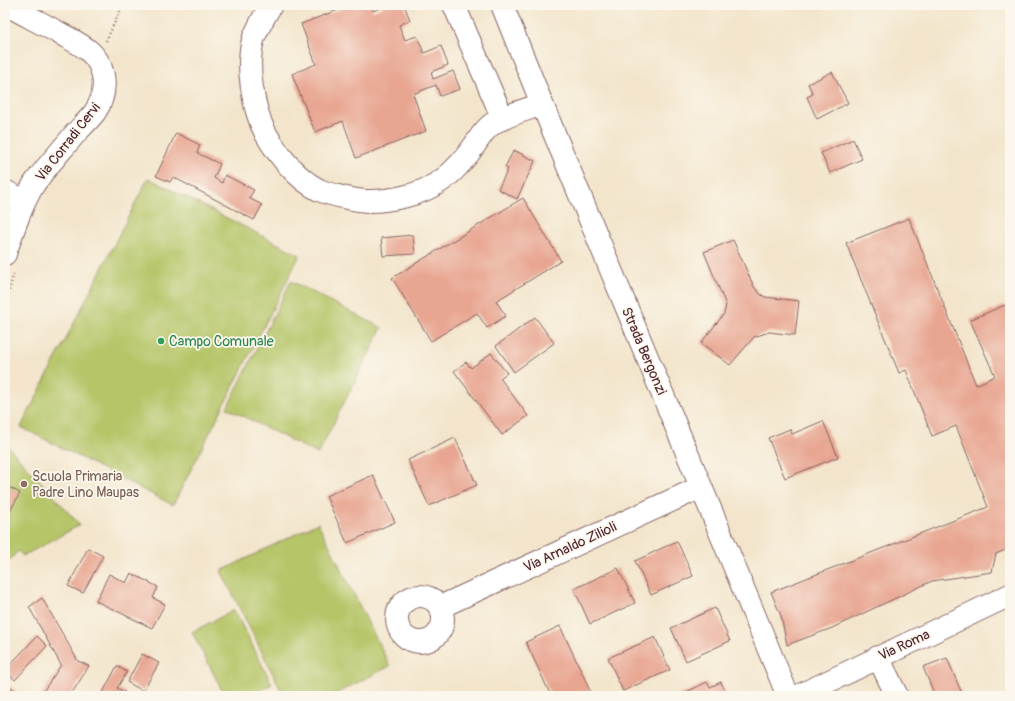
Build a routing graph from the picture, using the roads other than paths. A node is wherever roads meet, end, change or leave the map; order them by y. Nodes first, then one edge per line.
1 (7, 5) edge
2 (271, 5) edge
3 (454, 5) edge
4 (502, 5) edge
5 (542, 104) junction
6 (503, 119) junction
7 (5, 191) edge
8 (24, 201) junction
9 (5, 254) edge
10 (701, 487) junction
11 (1010, 595) edge
12 (440, 607) dead end
13 (878, 657) junction
14 (788, 696) edge
15 (798, 696) edge
16 (897, 696) edge

1 - 8 street, Via Corradi Cervi
2 - 6 street
3 - 6 street
4 - 5 street, Strada Bergonzi
5 - 6 street
5 - 10 street, Strada Bergonzi
7 - 8 street
8 - 9 street, Via Corradi Cervi
10 - 12 street, Via Arnaldo Zilioli
10 - 14 street, Strada Bergonzi
11 - 13 street, Via Roma
13 - 15 street, Via Roma
13 - 16 street

